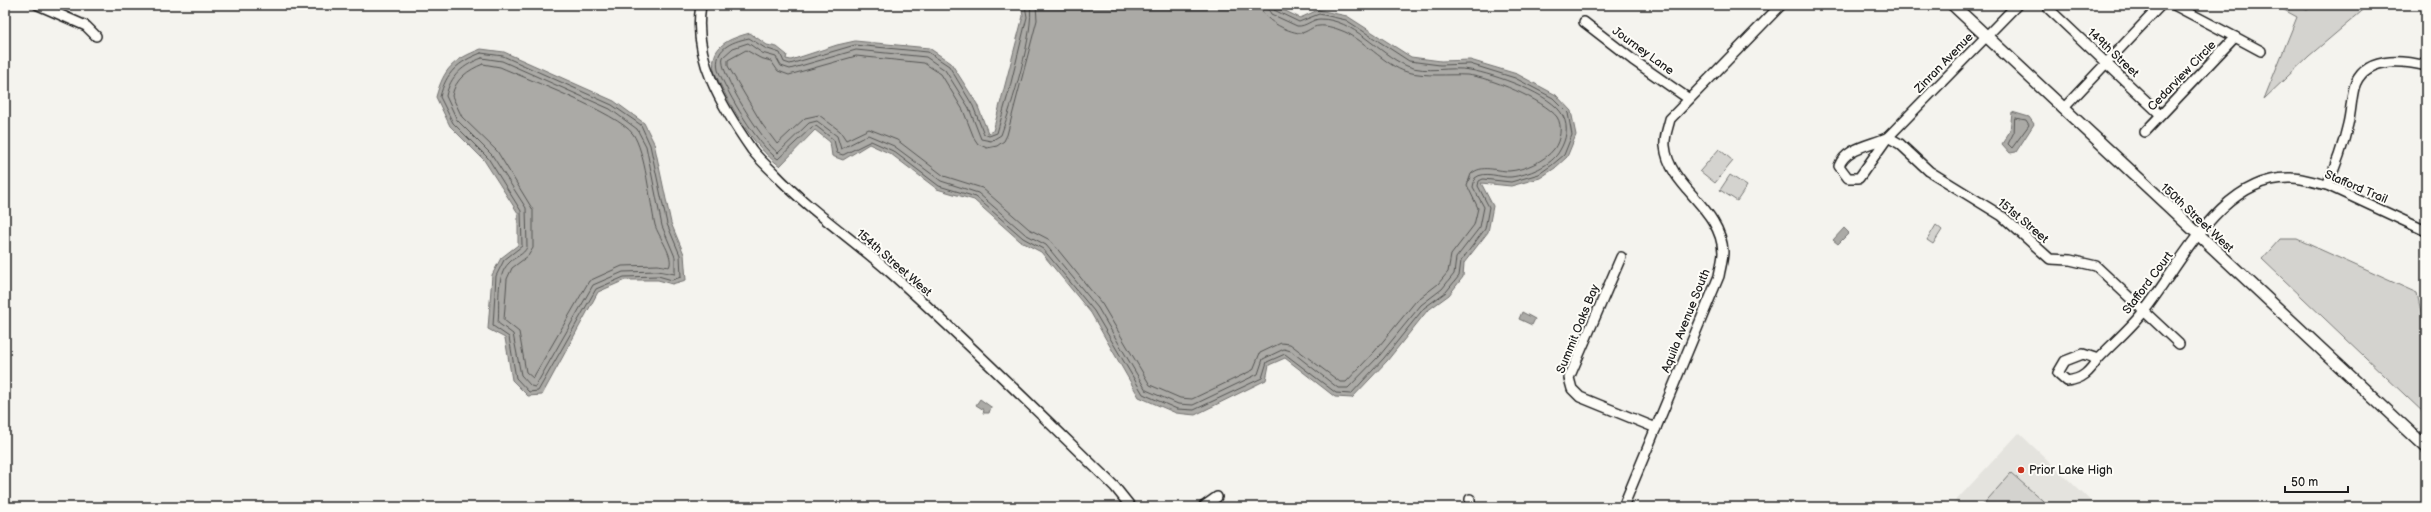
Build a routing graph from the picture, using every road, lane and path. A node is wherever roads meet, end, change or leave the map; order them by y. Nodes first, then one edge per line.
1 (38, 5) edge
2 (701, 5) edge
3 (1781, 5) edge
4 (1953, 5) edge
5 (2016, 5) edge
6 (2161, 5) edge
7 (2174, 5) edge
8 (2049, 9) dead end
9 (1584, 22) dead end
10 (96, 36) dead end
11 (2235, 36) junction
12 (1985, 37) junction
13 (2261, 51) dead end
14 (2106, 62) junction
15 (2426, 66) edge
16 (1689, 99) junction
17 (2063, 109) junction
18 (2162, 115) junction
19 (2145, 132) dead end
20 (1888, 137) junction
21 (2327, 186) junction
22 (2426, 231) edge
23 (2196, 235) junction
24 (1621, 257) dead end
25 (2144, 312) junction
26 (2179, 344) dead end
27 (2098, 359) dead end
28 (1656, 428) junction
29 (2426, 447) edge
30 (1217, 497) dead end
31 (1131, 507) edge
32 (1203, 507) edge
33 (1623, 507) edge

1 - 10 street
2 - 31 street, 154th Street West
3 - 16 street, Aquila Avenue South
4 - 12 street, 150th Street West
5 - 12 street, Zinran Avenue
6 - 14 street
7 - 11 street, Cedarview Circle
8 - 14 street, 149th Street
9 - 16 street, Journey Lane
11 - 13 street, Cedarview Circle
11 - 18 street, Cedarview Circle
12 - 17 street, 150th Street West
12 - 20 street, Zinran Avenue
14 - 17 street
14 - 18 street, 149th Street
15 - 21 street
16 - 28 street, Aquila Avenue South
17 - 23 street, 150th Street West
18 - 19 street, Cedarview Circle
20 - 20 street, Zinran Avenue
20 - 25 street, 151st Street
21 - 22 street, Stafford Trail
21 - 23 street, Stafford Trail
23 - 25 street, Stafford Court
23 - 29 street, 150th Street West
24 - 28 street, Summit Oaks Bay
25 - 26 street, 151st Street
25 - 27 street, Stafford Court
28 - 33 street, Aquila Avenue South
30 - 32 street

